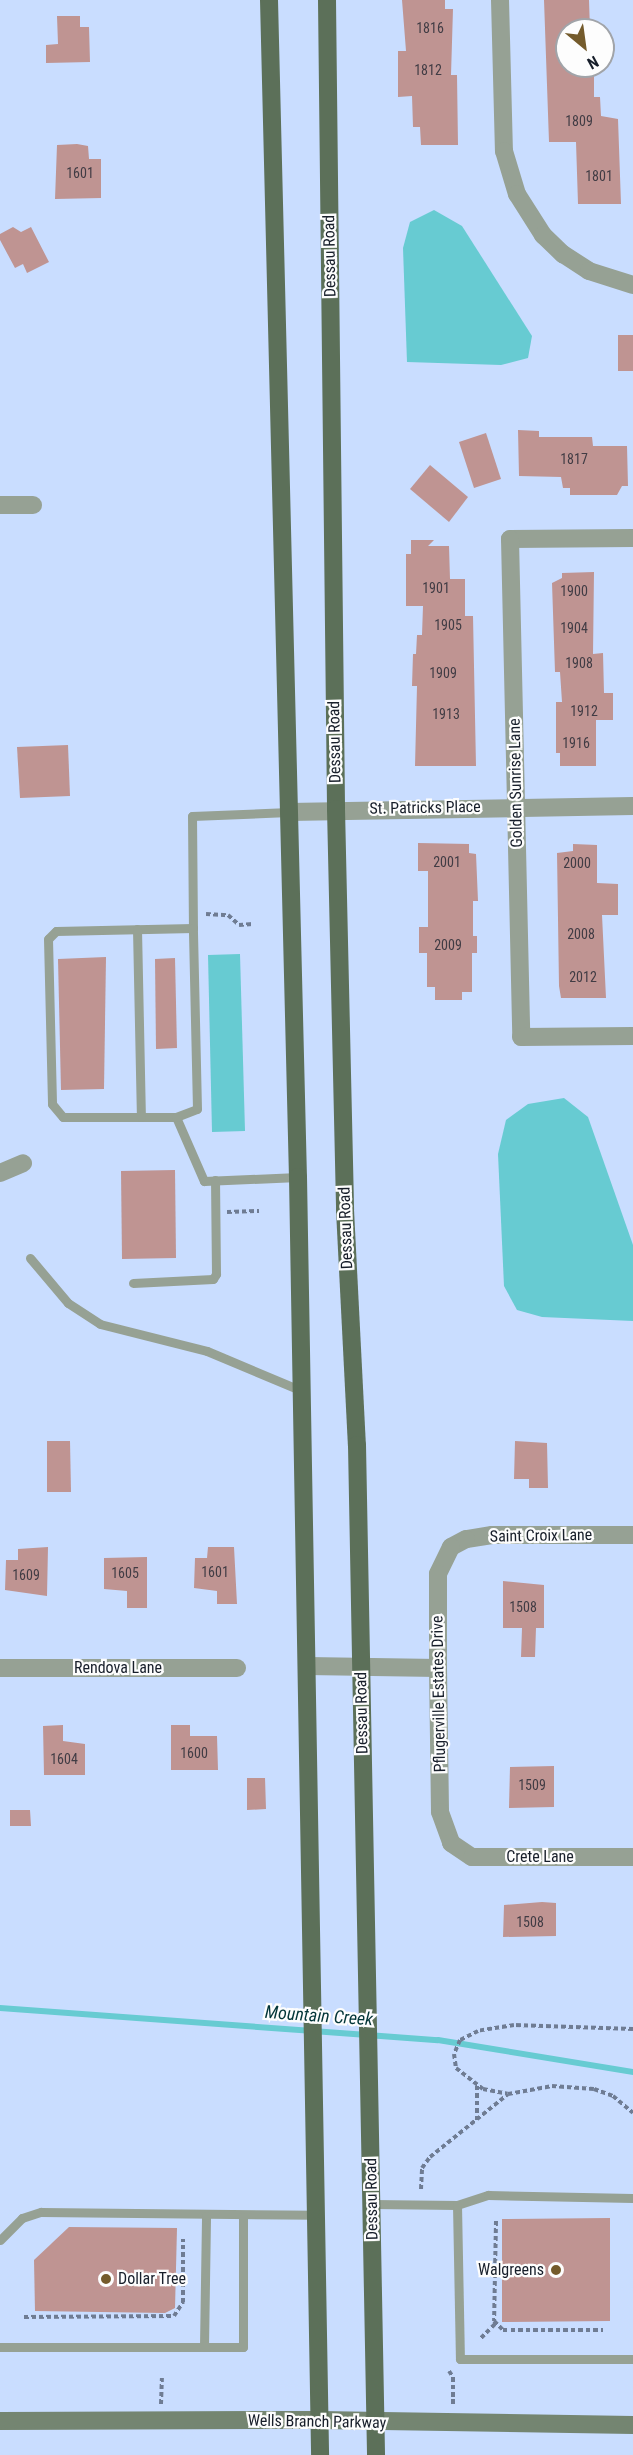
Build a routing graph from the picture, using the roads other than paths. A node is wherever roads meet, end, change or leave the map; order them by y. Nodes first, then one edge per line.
1 (269, 0) edge
2 (327, 0) edge
3 (500, 0) edge
4 (633, 285) edge
5 (0, 505) edge
6 (33, 505) dead end
7 (633, 538) edge
8 (633, 806) edge
9 (516, 807) junction
10 (336, 810) junction
11 (289, 812) junction
12 (193, 928) junction
13 (137, 929) junction
14 (633, 1036) edge
15 (141, 1117) junction
16 (176, 1117) junction
17 (23, 1163) dead end
18 (0, 1173) edge
19 (298, 1177) junction
20 (215, 1180) junction
21 (30, 1258) dead end
22 (133, 1283) dead end
23 (302, 1391) junction
24 (633, 1535) edge
25 (451, 1547) joint
26 (307, 1666) junction
27 (361, 1667) junction
28 (0, 1668) edge
29 (237, 1668) dead end
30 (438, 1668) junction
31 (451, 1843) joint
32 (633, 1857) edge
33 (633, 2198) edge
34 (372, 2204) junction
35 (457, 2205) junction
36 (314, 2215) junction
37 (206, 2216) junction
38 (243, 2217) junction
39 (0, 2240) edge
40 (204, 2346) junction
41 (0, 2347) edge
42 (633, 2349) edge
43 (633, 2359) edge
44 (319, 2420) junction
45 (0, 2421) edge
46 (375, 2423) junction
47 (633, 2425) edge
48 (320, 2455) edge
49 (376, 2455) edge

1 - 11 main road
2 - 10 main road, Dessau Road
3 - 4 street
5 - 6 street
7 - 9 street, Golden Sunrise Lane
8 - 9 street, St. Patricks Place
9 - 10 street, St. Patricks Place
9 - 14 street, Golden Sunrise Lane
10 - 11 street, St. Patricks Place
10 - 27 main road, Dessau Road
11 - 12 lane
11 - 19 main road
12 - 13 lane
12 - 16 lane
13 - 15 lane
13 - 15 lane
15 - 16 lane
16 - 20 lane
17 - 18 street
19 - 20 lane
19 - 23 main road
20 - 22 lane
21 - 23 lane
23 - 26 main road
24 - 25 street, Saint Croix Lane
25 - 30 street, Pflugerville Estates Drive
26 - 27 street
26 - 36 main road
27 - 30 street
27 - 34 main road, Dessau Road
28 - 29 street, Rendova Lane
30 - 31 street, Pflugerville Estates Drive
31 - 32 street, Crete Lane
33 - 35 lane
34 - 35 lane
34 - 46 main road, Dessau Road
35 - 43 lane
36 - 38 lane
36 - 44 main road
37 - 38 lane
37 - 39 lane
37 - 40 lane
38 - 40 lane
40 - 41 lane
42 - 43 lane
44 - 45 street, Wells Branch Parkway
44 - 46 street, Wells Branch Parkway
44 - 48 main road
46 - 47 street, Wells Branch Parkway
46 - 49 main road, Dessau Road

